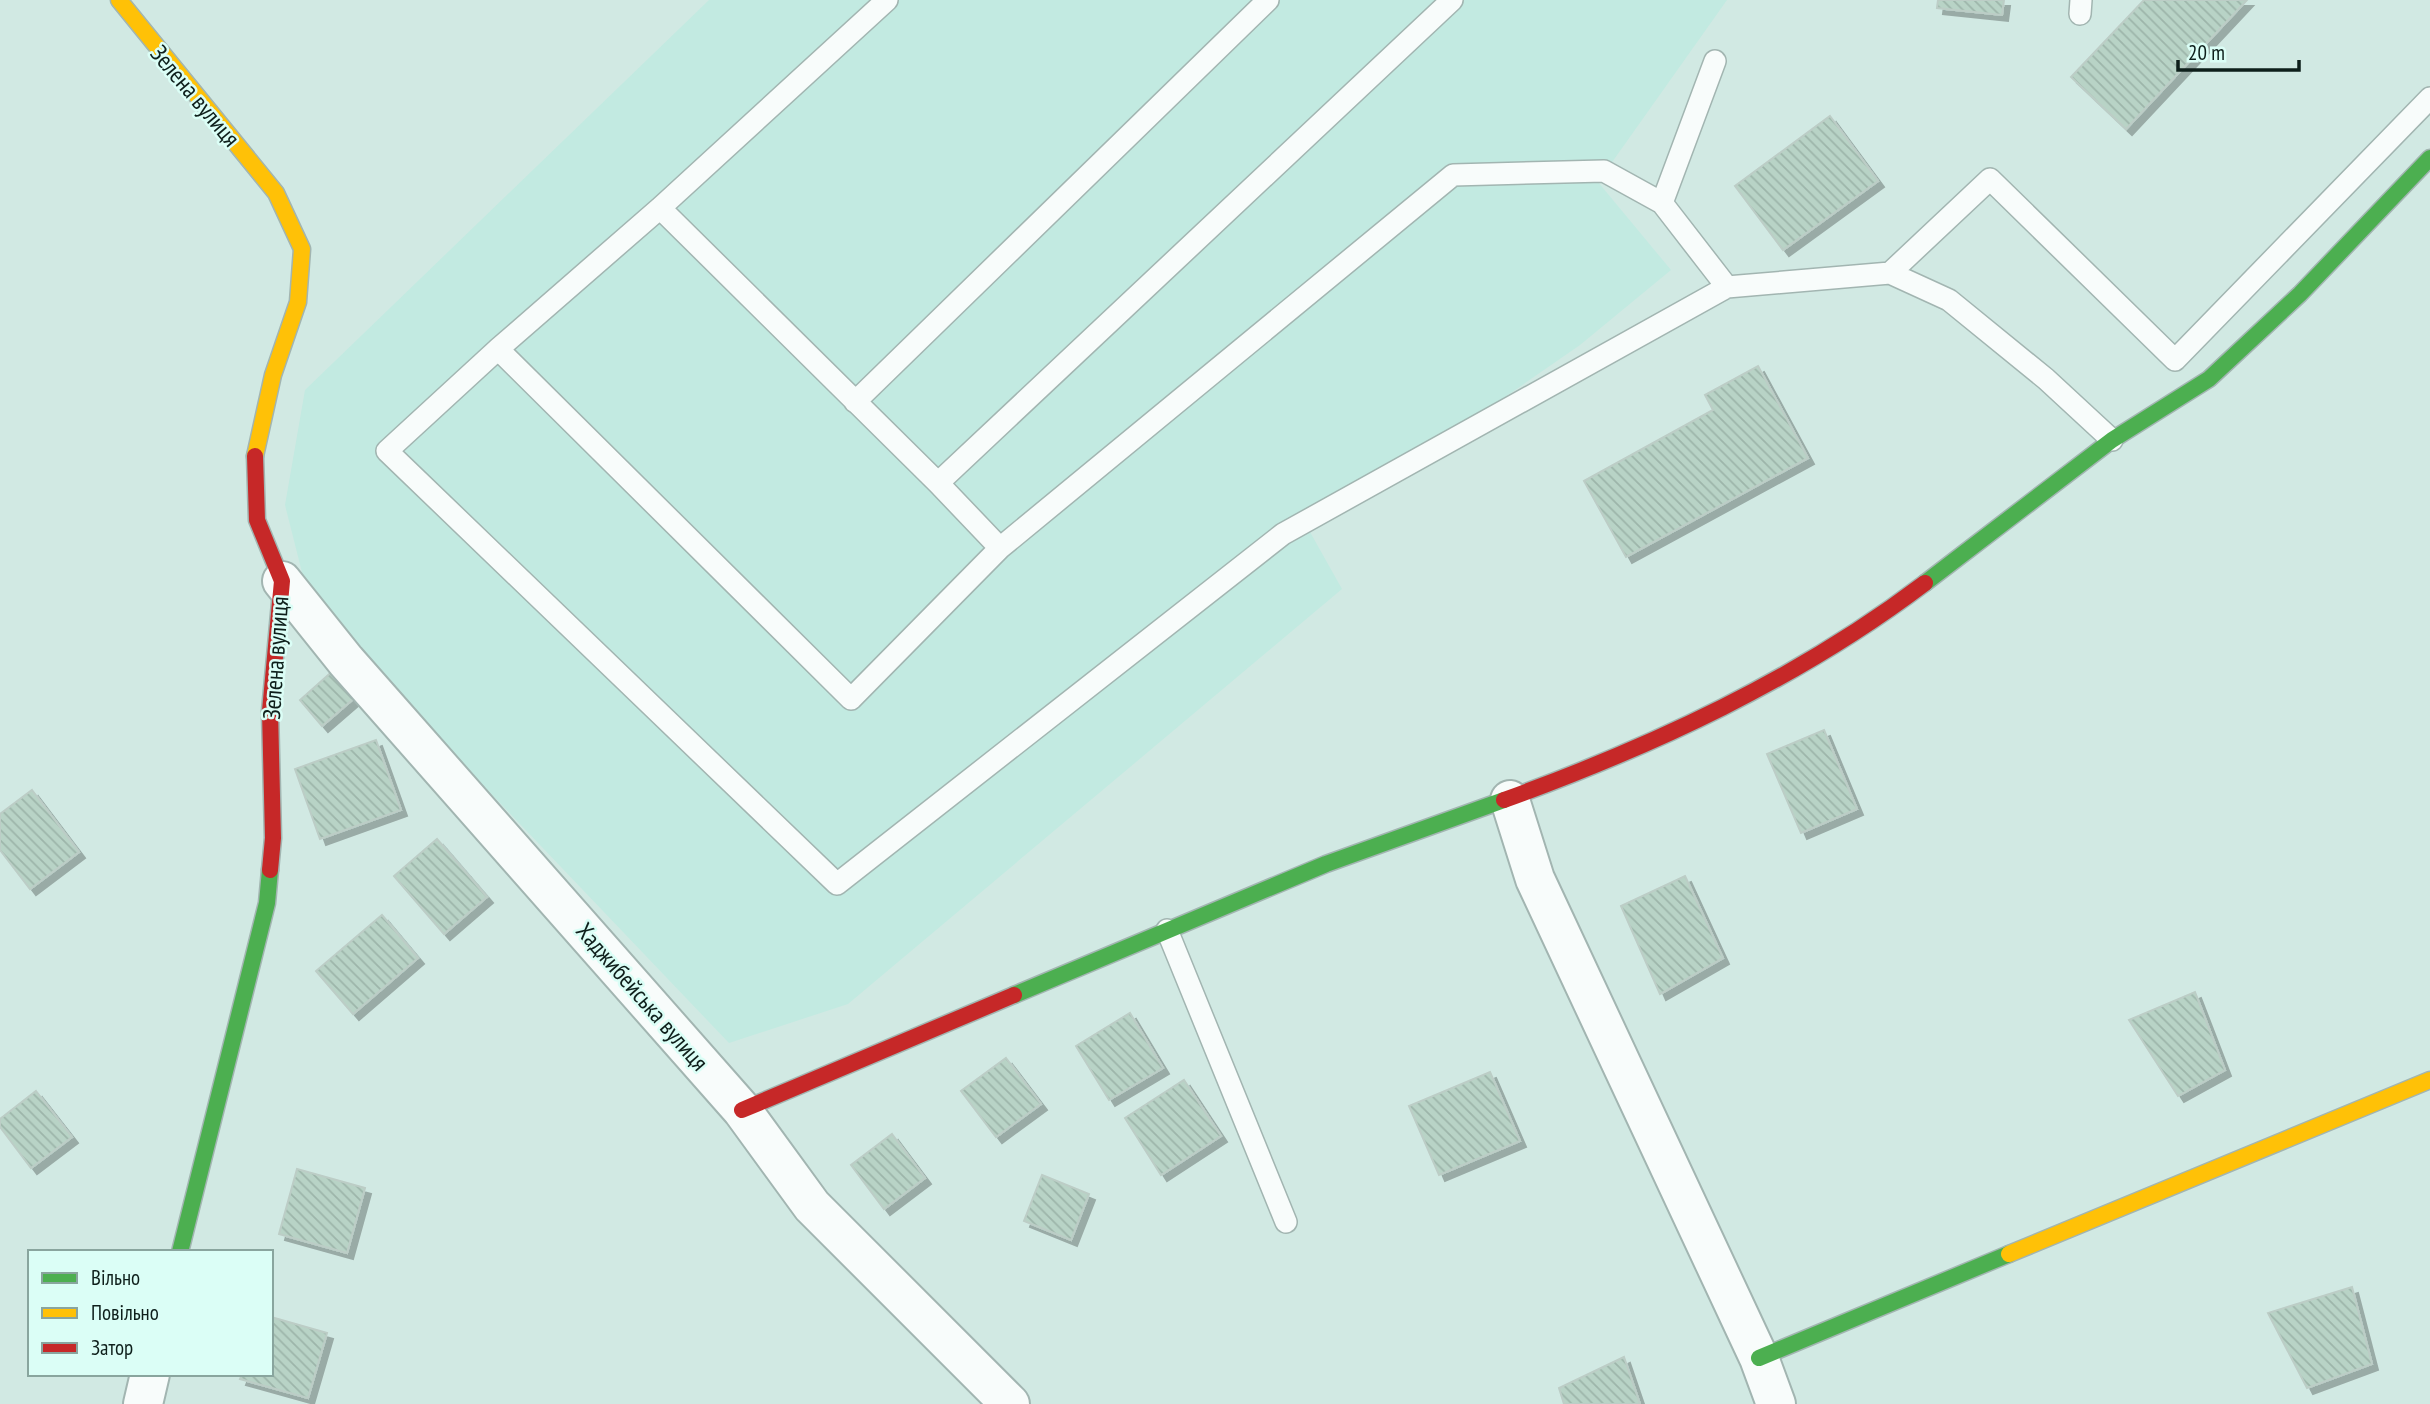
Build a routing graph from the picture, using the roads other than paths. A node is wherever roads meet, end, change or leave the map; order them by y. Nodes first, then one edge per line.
1 (119, 0) edge
2 (887, 0) edge
3 (1268, 0) edge
4 (1452, 0) edge
5 (1715, 61) dead end
6 (2430, 98) edge
7 (2430, 158) edge
8 (1661, 203) junction
9 (660, 208) junction
10 (1890, 273) junction
11 (1727, 287) junction
12 (498, 349) junction
13 (855, 401) junction
14 (2112, 440) junction
15 (938, 483) junction
16 (1000, 548) junction
17 (282, 581) junction
18 (1510, 800) junction
19 (1167, 930) junction
20 (2430, 1080) edge
21 (742, 1110) junction
22 (1286, 1222) dead end
23 (180, 1250) edge
24 (1759, 1358) junction
25 (150, 1376) edge
26 (143, 1404) edge
27 (1010, 1404) edge
28 (1776, 1404) edge

1 - 17 street, Зелена вулиця
2 - 9 lane
3 - 13 lane
4 - 15 lane
5 - 8 lane
6 - 10 lane
7 - 14 street
8 - 11 lane
8 - 16 lane
9 - 12 lane
9 - 13 lane
10 - 11 lane
10 - 14 lane
11 - 12 lane
12 - 16 lane
13 - 15 lane
14 - 18 street
15 - 16 lane
17 - 21 street, Хаджибейська вулиця
17 - 23 street, Зелена вулиця
18 - 19 street
18 - 24 street
19 - 21 street
19 - 22 lane
20 - 24 street
21 - 27 street, Хаджибейська вулиця
24 - 28 street
25 - 26 street

